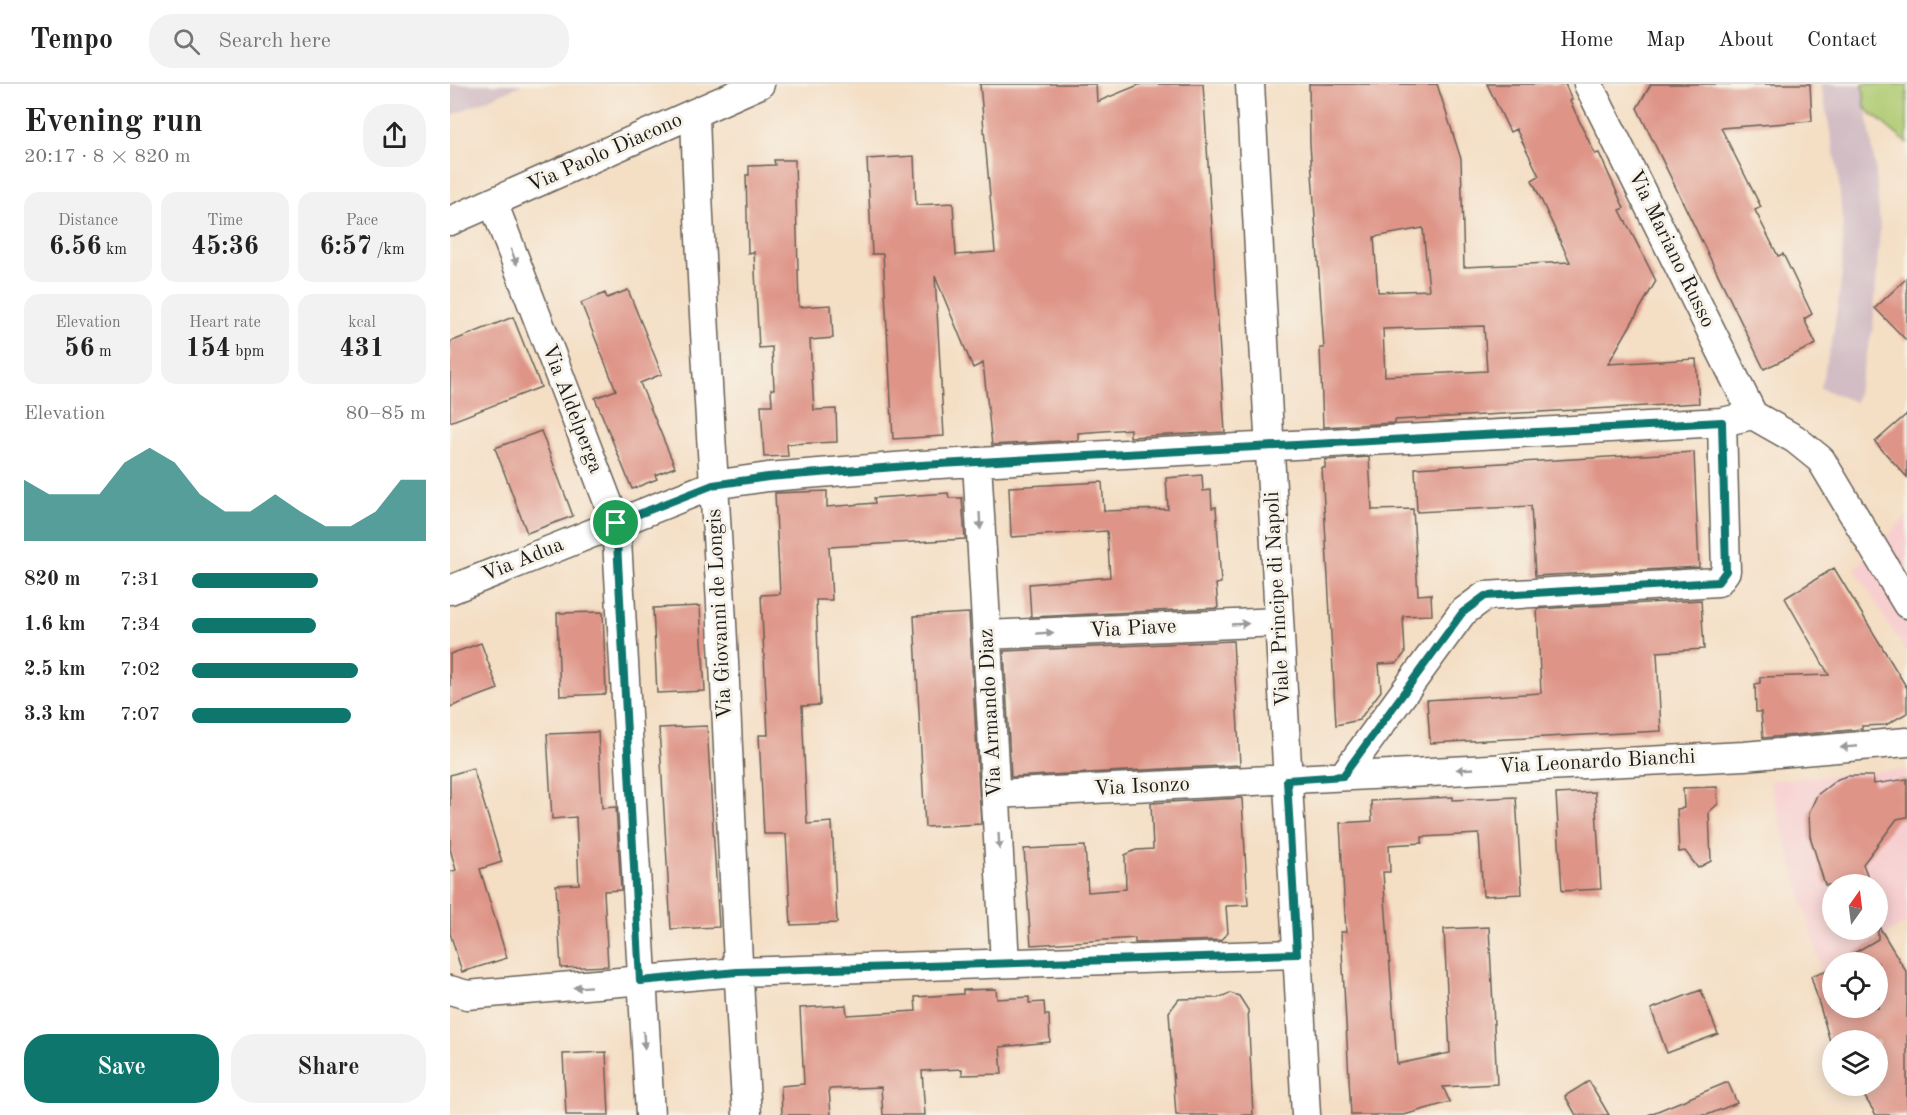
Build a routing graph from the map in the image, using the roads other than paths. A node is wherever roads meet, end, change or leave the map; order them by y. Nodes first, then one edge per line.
1 (760, 84) edge
2 (1250, 84) edge
3 (1588, 84) edge
4 (695, 113) junction
5 (493, 202) junction
6 (450, 221) edge
7 (1753, 415) junction
8 (1722, 422) junction
9 (1270, 448) junction
10 (977, 462) junction
11 (713, 485) junction
12 (616, 523) junction
13 (450, 590) edge
14 (1907, 604) edge
15 (1279, 622) junction
16 (987, 635) junction
17 (1907, 742) edge
18 (1343, 776) junction
19 (1287, 780) junction
20 (996, 794) junction
21 (1297, 954) junction
22 (1005, 963) junction
23 (737, 972) junction
24 (640, 981) junction
25 (450, 990) edge
26 (650, 1115) edge
27 (747, 1115) edge
28 (1306, 1115) edge

1 - 4 street, Via Paolo Diacono
2 - 9 street, Viale Principe di Napoli
3 - 7 street, Via Mariano Russo
4 - 5 street, Via Paolo Diacono
4 - 11 street, Via Giovanni de Longis
5 - 6 street, Via Paolo Diacono
5 -> 12 street, Via Aldelperga
7 - 8 street, Via Adua
7 - 14 street
8 - 9 street, Via Adua
8 - 18 street
9 - 10 street, Via Adua
9 - 15 street, Viale Principe di Napoli
10 - 11 street, Via Adua
10 -> 16 street, Via Armando Diaz
11 - 12 street, Via Adua
11 - 23 street, Via Giovanni de Longis
12 - 13 street, Via Adua
12 - 24 street, Via Aldelperga
16 -> 15 street, Via Piave
15 - 19 street, Viale Principe di Napoli
16 - 20 street, Via Armando Diaz
17 -> 18 street, Via Leonardo Bianchi
18 - 19 street, Via Leonardo Bianchi
19 - 20 street, Via Isonzo
19 - 21 street, Viale Principe di Napoli
20 -> 22 street, Via Armando Diaz
21 - 22 street
21 - 28 street, Viale Principe di Napoli
22 - 23 street
23 - 24 street
23 - 27 street, Via Giovanni de Longis
24 -> 25 street
24 -> 26 street, Via Aldelperga

